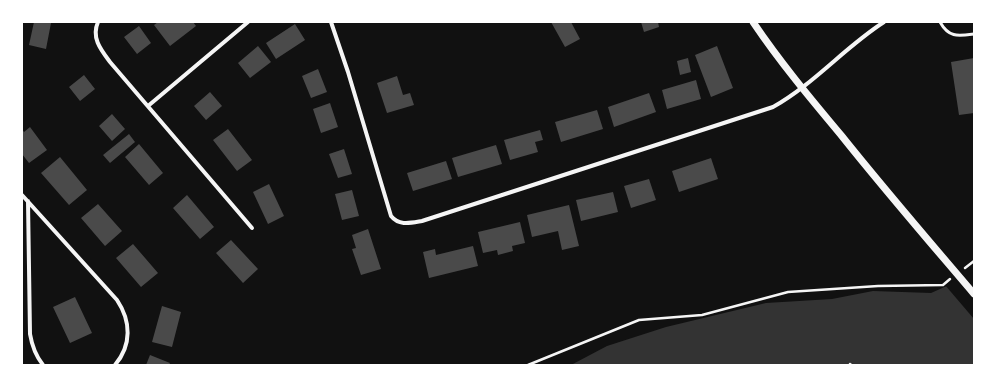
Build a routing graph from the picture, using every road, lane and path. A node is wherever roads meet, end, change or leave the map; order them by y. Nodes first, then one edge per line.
1 (98, 22) edge
2 (248, 22) edge
3 (332, 22) edge
4 (753, 22) edge
5 (884, 22) edge
6 (940, 22) edge
7 (974, 34) edge
8 (802, 88) junction
9 (148, 106) junction
10 (22, 195) edge
11 (28, 200) junction
12 (252, 228) dead end
13 (974, 261) edge
14 (961, 271) dead end
15 (955, 275) dead end
16 (974, 294) edge
17 (43, 365) edge
18 (115, 365) edge
19 (528, 365) edge

1 - 9 street
2 - 9 street
3 - 8 street
4 - 8 street
5 - 8 street
6 - 7 lane
8 - 16 street
9 - 12 street
10 - 11 street
11 - 17 street
11 - 18 street
13 - 14 path
15 - 19 path

